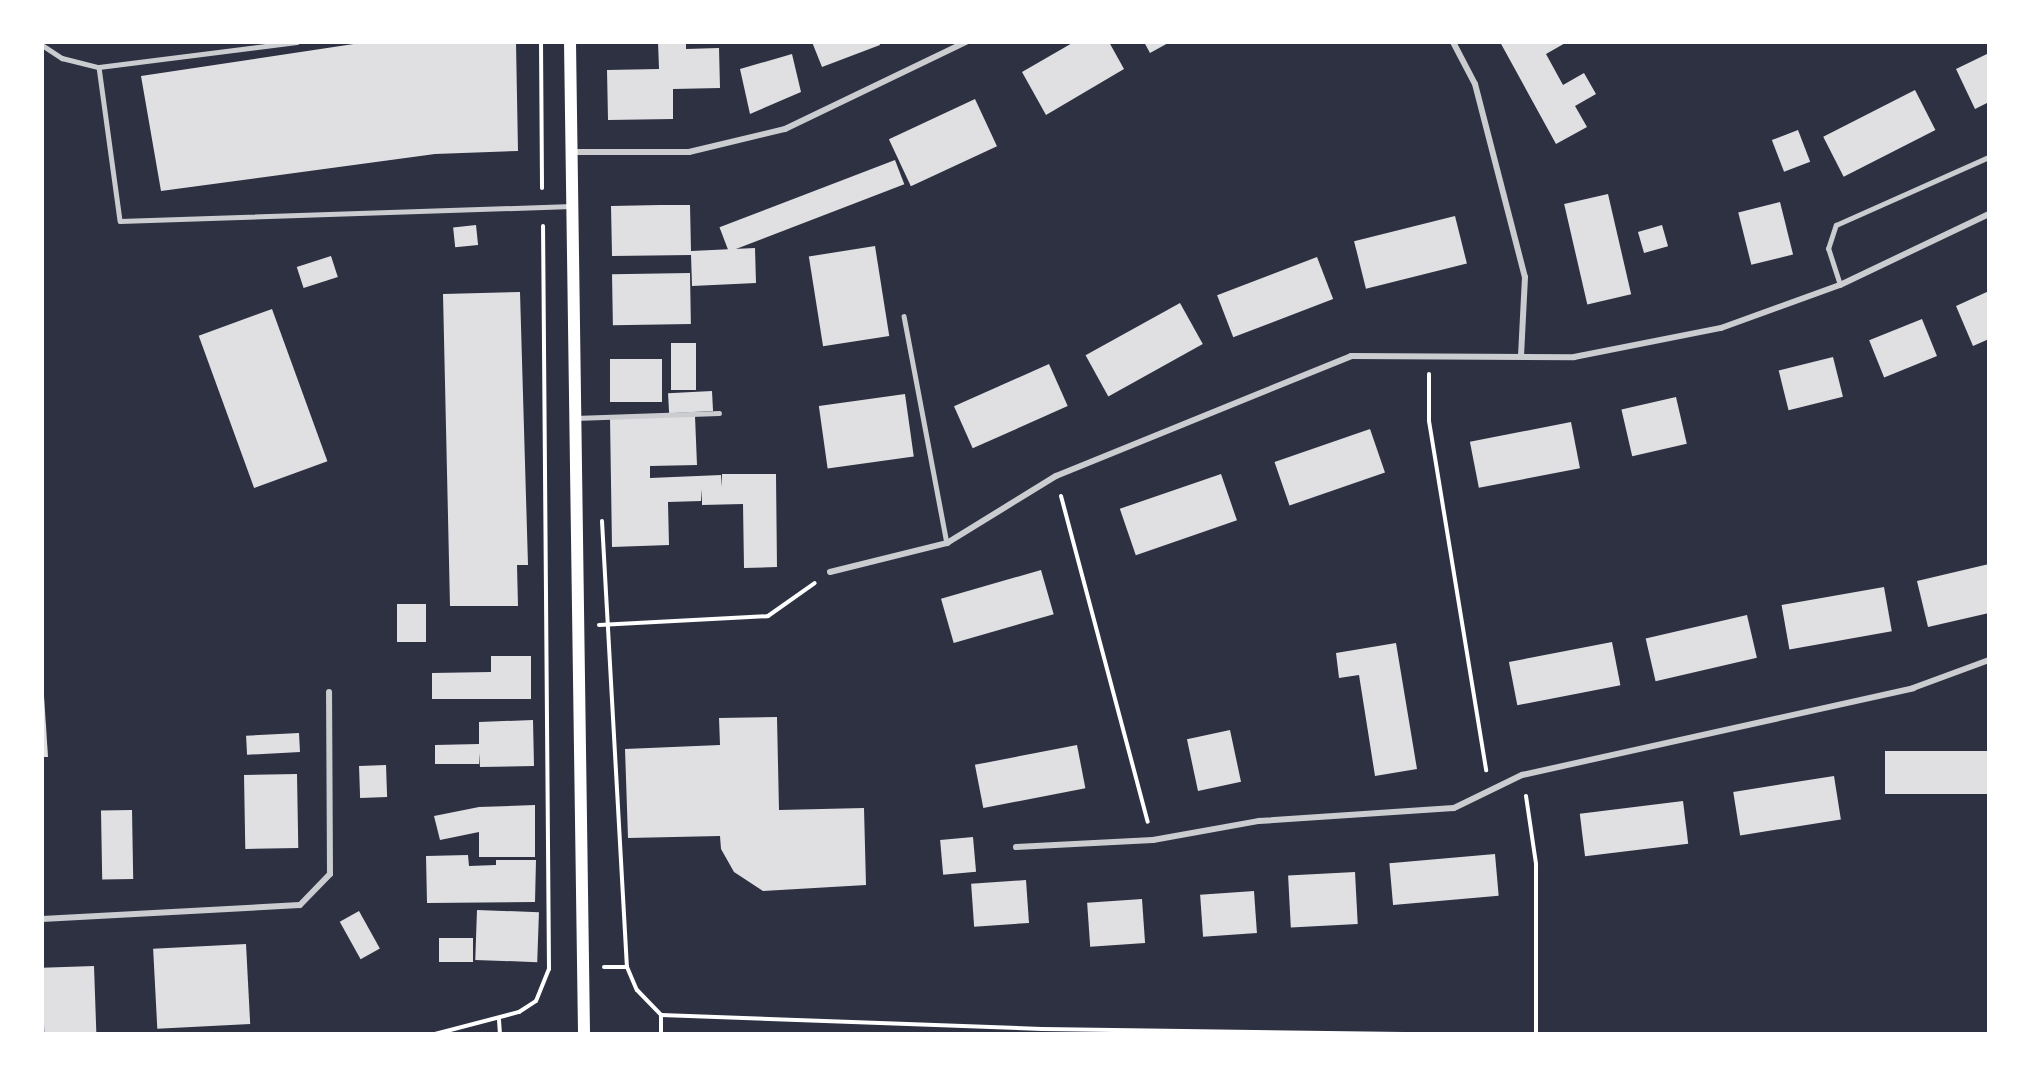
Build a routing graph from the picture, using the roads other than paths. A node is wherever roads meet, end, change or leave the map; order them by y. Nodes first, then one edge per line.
1 (296, 42) edge
2 (570, 42) edge
3 (966, 42) edge
4 (1453, 42) edge
5 (42, 45) edge
6 (99, 68) junction
7 (572, 152) junction
8 (1989, 157) edge
9 (573, 206) junction
10 (1989, 214) edge
11 (1839, 285) junction
12 (904, 316) dead end
13 (1521, 355) junction
14 (720, 413) dead end
15 (575, 418) junction
16 (947, 543) junction
17 (830, 572) road end
18 (1989, 660) edge
19 (329, 692) dead end
20 (1016, 847) dead end
21 (42, 919) edge
22 (584, 1034) edge

1 - 6 lane
2 - 7 main road
3 - 7 street
4 - 13 street
5 - 6 lane
6 - 9 lane
7 - 9 main road
8 - 11 lane
9 - 15 main road
10 - 11 street
11 - 13 street
12 - 16 lane
13 - 16 street
14 - 15 lane
15 - 22 main road
16 - 17 street
18 - 20 street
19 - 21 street

